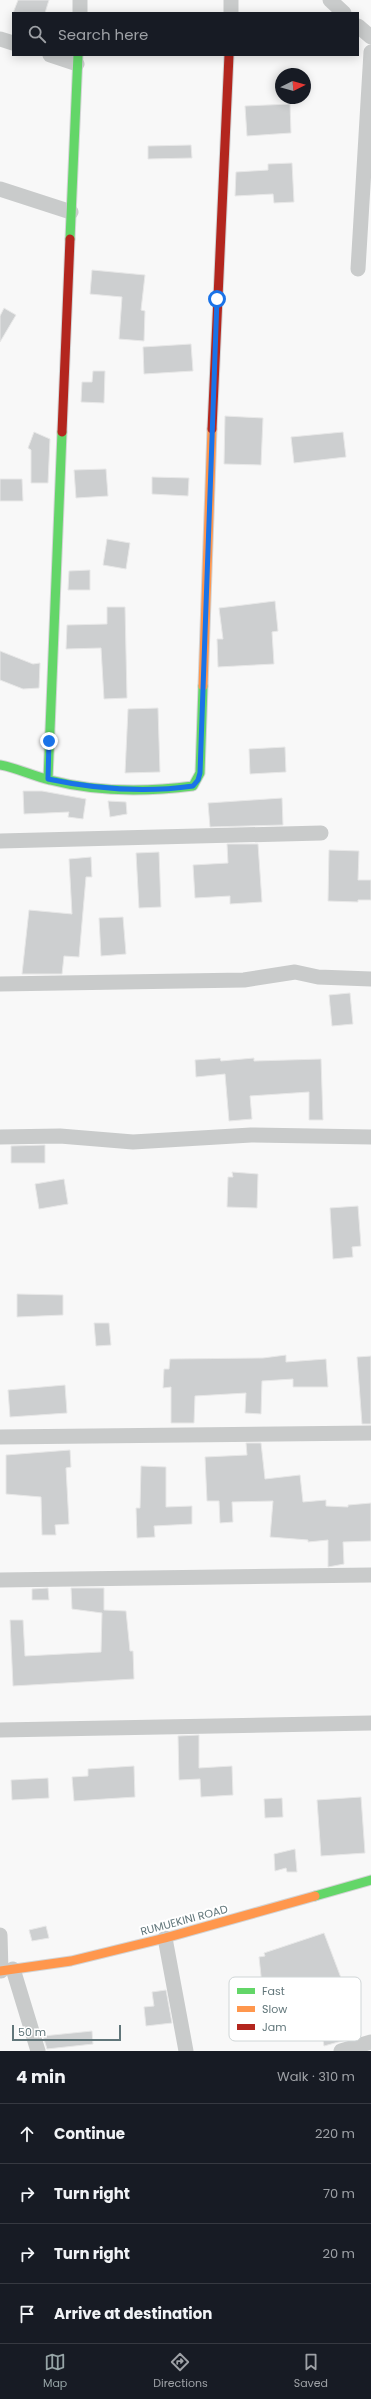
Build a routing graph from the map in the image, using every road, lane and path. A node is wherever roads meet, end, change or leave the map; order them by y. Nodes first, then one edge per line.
1 (80, 0) edge
2 (232, 0) edge
3 (330, 0) edge
4 (80, 12) edge
5 (231, 12) edge
6 (343, 12) edge
7 (359, 27) edge
8 (371, 37) edge
9 (0, 39) edge
10 (12, 43) edge
11 (371, 52) edge
12 (56, 56) edge
13 (229, 56) edge
14 (78, 60) edge
15 (0, 189) edge
16 (71, 212) junction
17 (358, 269) dead end
18 (0, 765) edge
19 (48, 779) junction
20 (321, 834) dead end
21 (0, 841) edge
22 (371, 979) edge
23 (0, 984) edge
24 (0, 1137) edge
25 (371, 1137) edge
26 (371, 1433) edge
27 (0, 1437) edge
28 (371, 1575) edge
29 (0, 1580) edge
30 (371, 1723) edge
31 (0, 1730) edge
32 (371, 1880) edge
33 (0, 1935) edge
34 (165, 1938) junction
35 (5, 1971) edge
36 (371, 2042) edge
37 (38, 2051) edge
38 (186, 2051) edge
39 (341, 2051) edge

1 - 4 street
2 - 5 street
3 - 6 street
7 - 8 street
9 - 10 street
11 - 17 street
12 - 14 street
13 - 19 street
14 - 16 street
15 - 16 street
16 - 19 street
18 - 19 street
20 - 21 street
22 - 23 street
24 - 25 street
26 - 27 street
28 - 29 street
30 - 31 street
32 - 34 street, RUMUEKINI ROAD
33 - 35 street
34 - 35 street, RUMUEKINI ROAD
34 - 38 street
35 - 37 street
36 - 39 street

